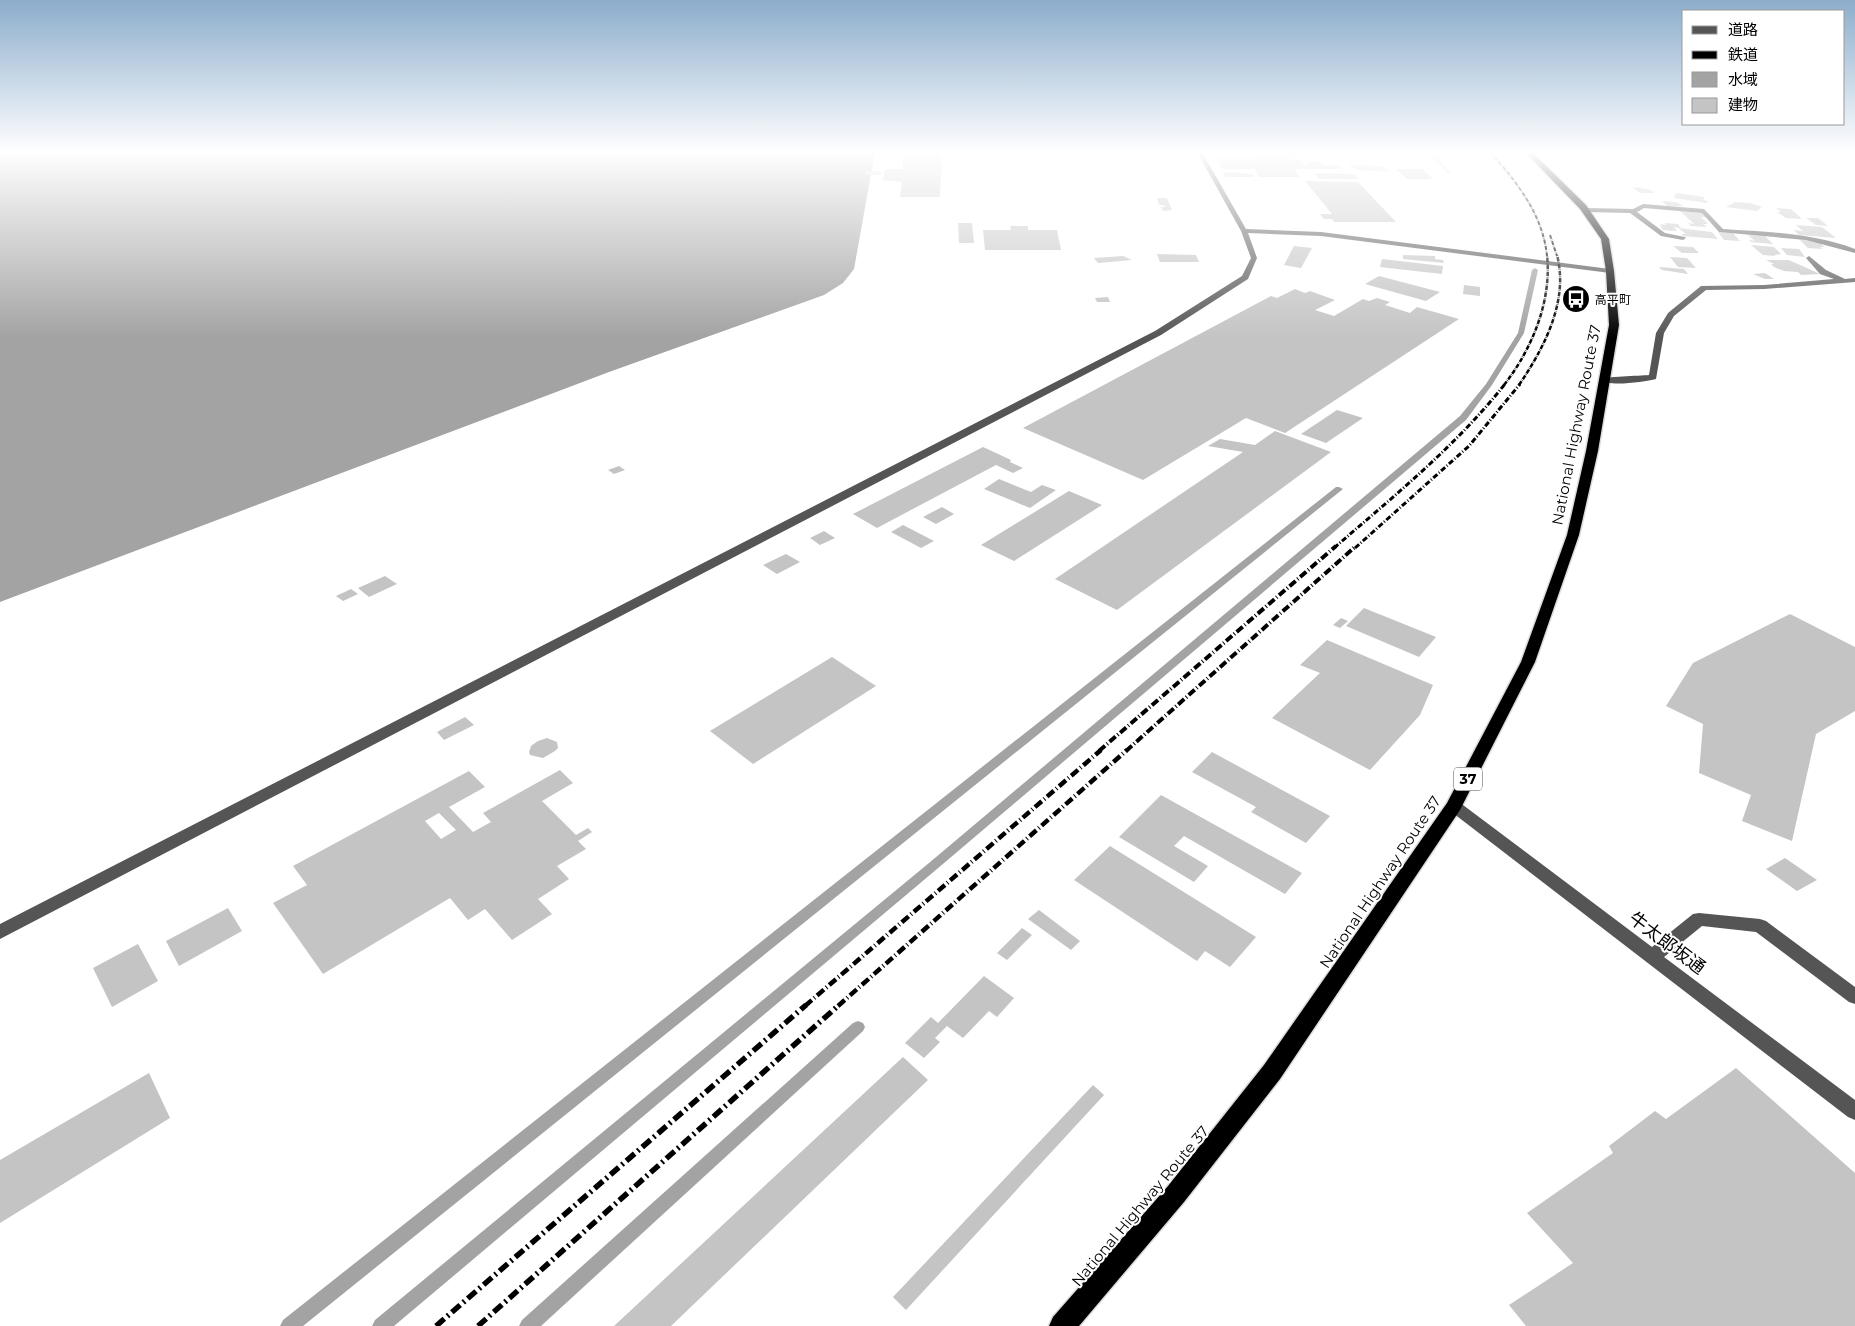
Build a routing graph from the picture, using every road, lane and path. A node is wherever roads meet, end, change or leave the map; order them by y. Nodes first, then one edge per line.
1 (1234, 214) edge
2 (1589, 214) edge
3 (1636, 214) edge
4 (1706, 214) edge
5 (1244, 231) junction
6 (1683, 238) dead end
7 (1855, 251) edge
8 (1809, 258) dead end
9 (1610, 271) junction
10 (1855, 280) edge
11 (1844, 281) junction
12 (1604, 380) junction
13 (1454, 806) junction
14 (0, 932) edge
15 (1652, 956) junction
16 (1855, 998) edge
17 (1855, 1112) edge
18 (1062, 1326) edge

1 - 5 street
2 - 9 highway, National Highway Route 37 / 37
3 - 6 street
4 - 7 street
5 - 9 street
5 - 14 street
8 - 11 street
9 - 12 highway, National Highway Route 37 / 37
10 - 11 street
11 - 12 street
12 - 13 highway, National Highway Route 37 / 37
13 - 15 street, 牛太郎坂通
13 - 18 highway, National Highway Route 37 / 37
15 - 16 street
15 - 17 street, 牛太郎坂通

